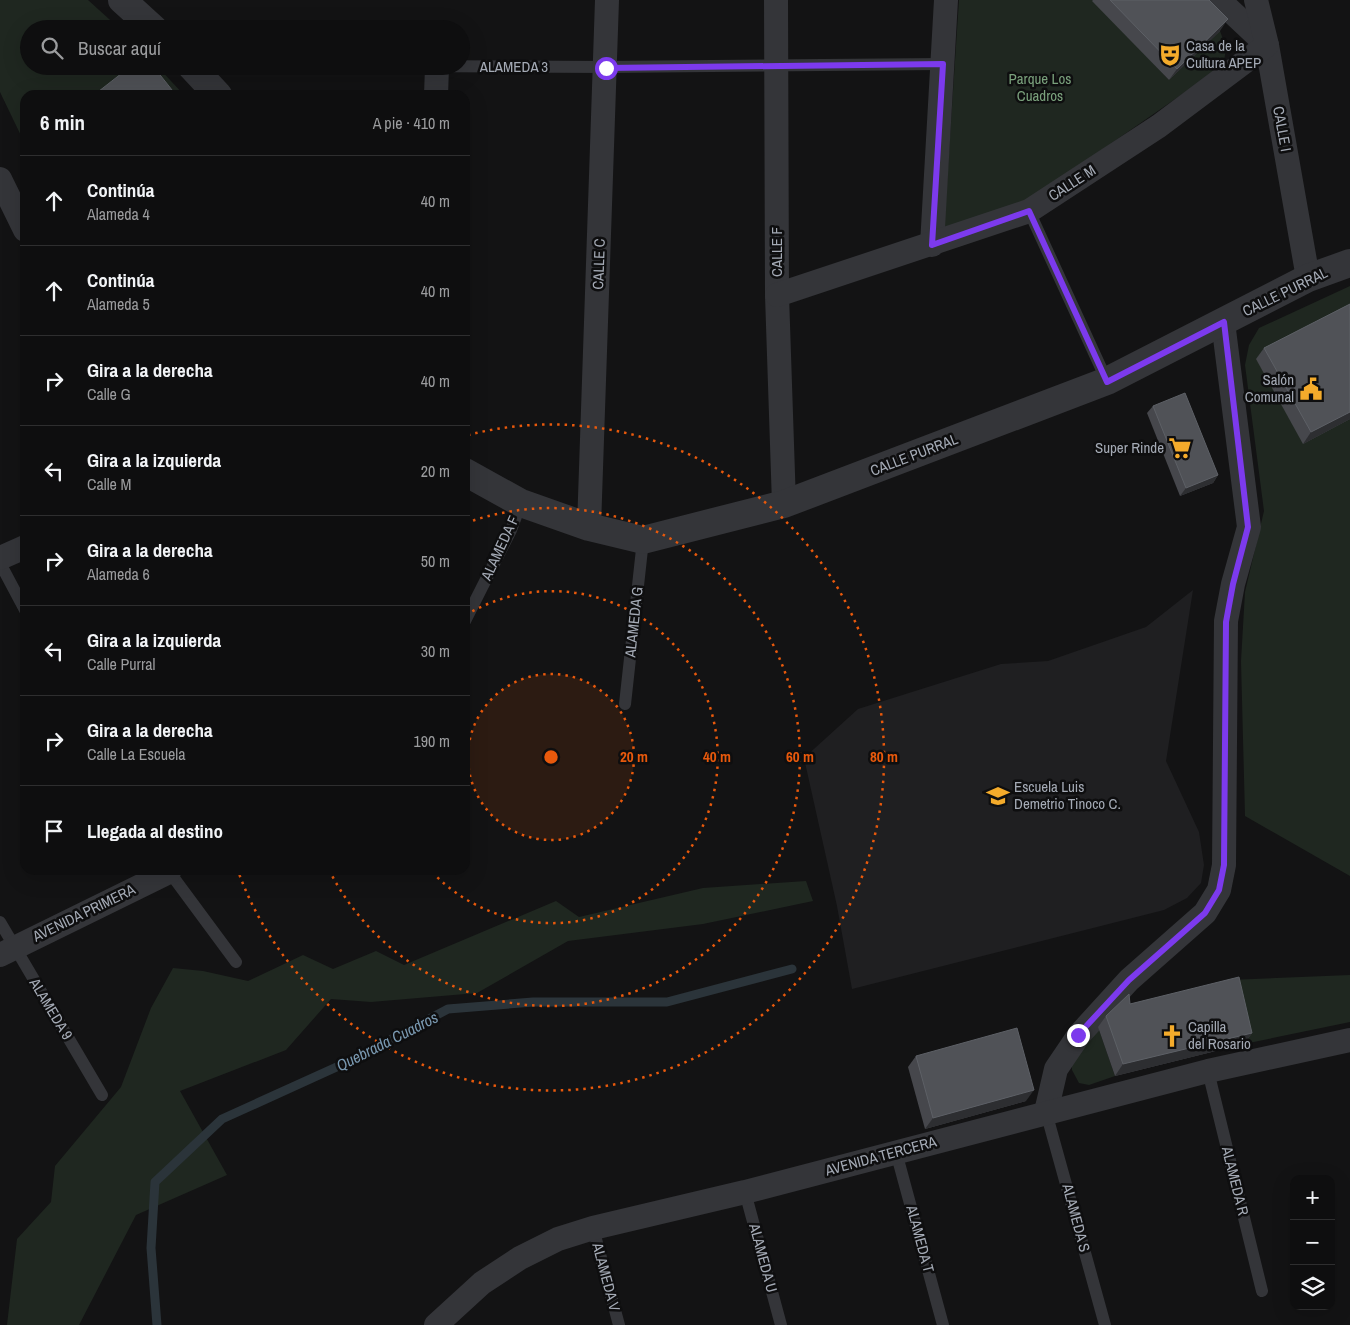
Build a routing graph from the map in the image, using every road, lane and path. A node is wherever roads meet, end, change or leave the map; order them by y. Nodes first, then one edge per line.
1 (122, 0) edge
2 (607, 0) edge
3 (776, 0) edge
4 (946, 0) edge
5 (1219, 0) edge
6 (1256, 0) edge
7 (144, 20) edge
8 (1267, 45) junction
9 (943, 64) junction
10 (776, 66) junction
11 (470, 68) edge
12 (606, 68) junction
13 (199, 75) edge
14 (437, 75) edge
15 (213, 90) edge
16 (436, 90) edge
17 (0, 179) edge
18 (1029, 211) junction
19 (20, 220) edge
20 (932, 245) junction
21 (1350, 263) edge
22 (1308, 278) junction
23 (777, 295) junction
24 (1224, 322) junction
25 (1107, 382) junction
26 (470, 475) edge
27 (521, 503) junction
28 (784, 504) junction
29 (590, 527) junction
30 (643, 540) junction
31 (20, 550) edge
32 (0, 558) edge
33 (0, 563) edge
34 (20, 601) edge
35 (470, 611) edge
36 (625, 704) dead end
37 (160, 875) edge
38 (171, 875) edge
39 (0, 922) edge
40 (7, 952) edge
41 (236, 962) dead end
42 (1350, 1040) edge
43 (1208, 1071) junction
44 (102, 1095) dead end
45 (1046, 1112) junction
46 (896, 1152) junction
47 (745, 1192) junction
48 (593, 1228) junction
49 (1262, 1291) dead end
50 (436, 1325) edge
51 (619, 1325) edge
52 (781, 1325) edge
53 (943, 1325) edge
54 (1105, 1325) edge

1 - 7 street
2 - 12 street, CALLE C
3 - 10 street, CALLE F
4 - 9 street
5 - 8 street
6 - 8 street
8 - 18 street, CALLE M
8 - 22 street, CALLE I
9 - 10 lane, ALAMEDA 3
9 - 20 street
10 - 12 lane, ALAMEDA 3
10 - 23 street, CALLE F
11 - 12 lane, ALAMEDA 3
12 - 29 street, CALLE C
13 - 15 street
14 - 16 street
17 - 19 street
18 - 20 street, CALLE M
18 - 25 lane
20 - 23 street, CALLE M
21 - 22 street, CALLE PURRAL
22 - 24 street, CALLE PURRAL
23 - 28 street, CALLE F
24 - 25 street, CALLE PURRAL
24 - 45 street
25 - 28 street, CALLE PURRAL
26 - 27 street, CALLE PURRAL
27 - 29 street, CALLE PURRAL
27 - 35 lane, ALAMEDA F
28 - 30 street, CALLE PURRAL
29 - 30 street, CALLE PURRAL
30 - 36 lane, ALAMEDA G
31 - 32 street
33 - 34 lane
37 - 40 street, AVENIDA PRIMERA
38 - 41 lane
39 - 40 lane, ALAMEDA 9
40 - 44 lane, ALAMEDA 9
42 - 43 street, AVENIDA TERCERA
43 - 45 street, AVENIDA TERCERA
43 - 49 lane, ALAMEDA R
45 - 46 street, AVENIDA TERCERA
45 - 54 lane, ALAMEDA S
46 - 47 street, AVENIDA TERCERA
46 - 53 lane, ALAMEDA T
47 - 48 street, AVENIDA TERCERA
47 - 52 lane, ALAMEDA U
48 - 50 street, AVENIDA TERCERA
48 - 51 lane, ALAMEDA V

